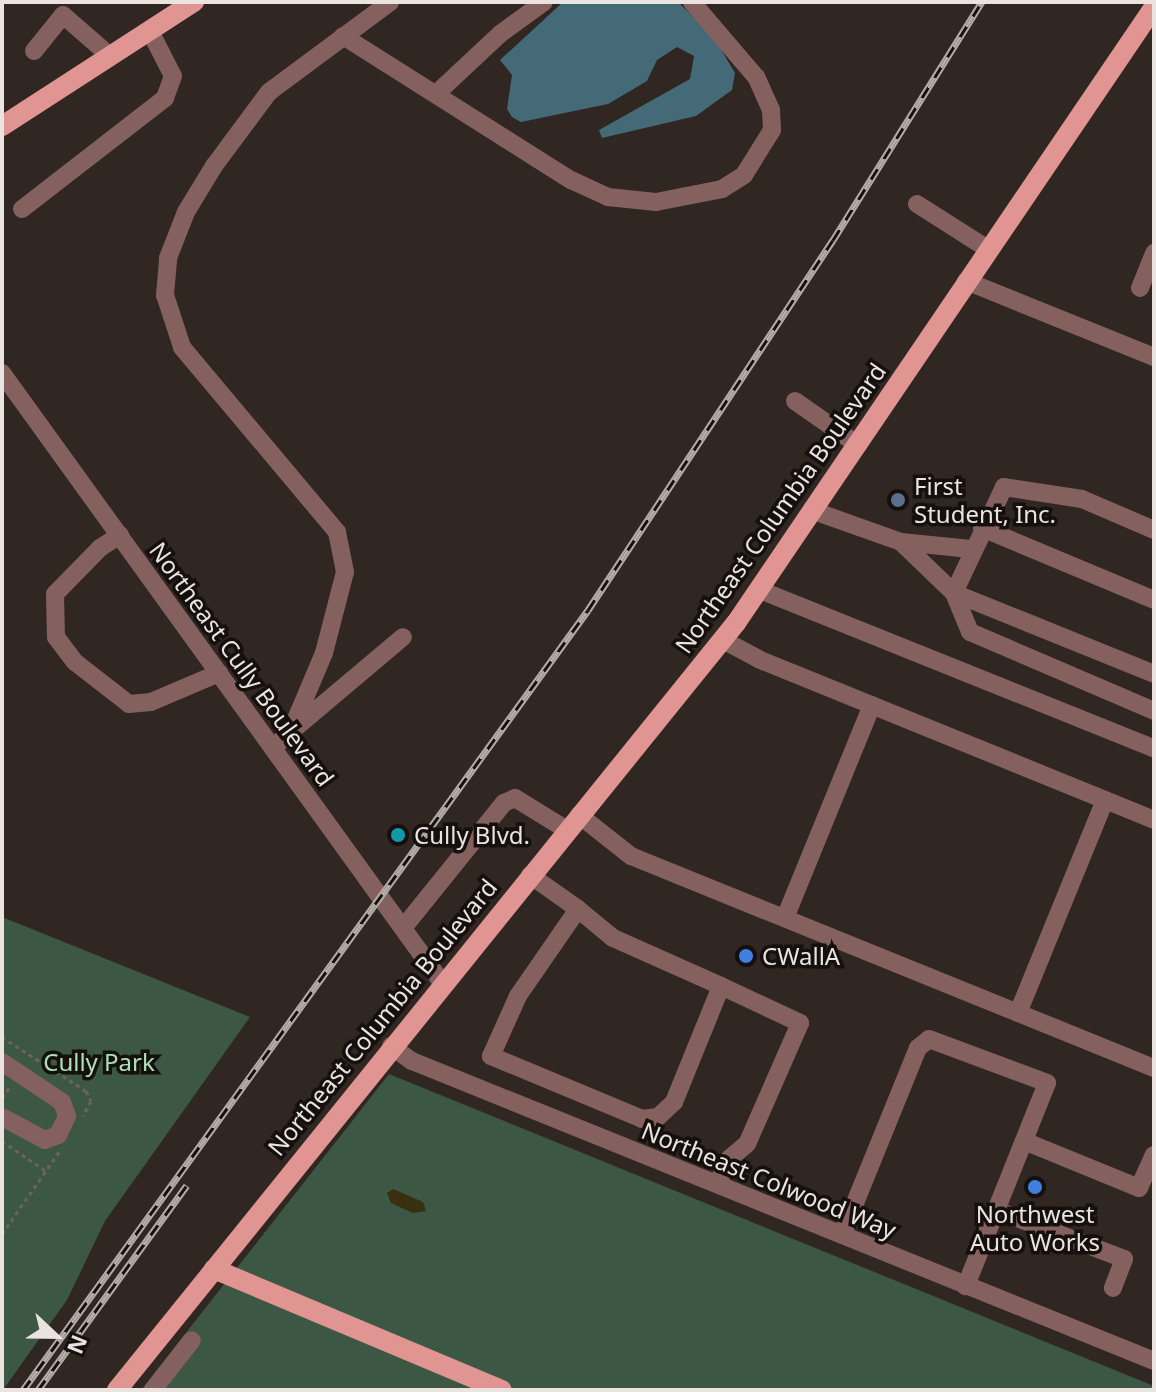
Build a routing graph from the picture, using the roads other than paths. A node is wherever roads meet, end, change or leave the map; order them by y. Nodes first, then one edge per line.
1 (194, 2) edge
2 (390, 2) edge
3 (544, 2) edge
4 (692, 2) edge
5 (1154, 7) edge
6 (150, 31) junction
7 (343, 36) junction
8 (34, 51) dead end
9 (110, 56) junction
10 (437, 93) junction
11 (2, 126) edge
12 (917, 204) dead end
13 (22, 209) dead end
14 (988, 249) junction
15 (1154, 253) edge
16 (966, 281) junction
17 (1140, 288) dead end
18 (1154, 357) edge
19 (2, 373) edge
20 (795, 401) dead end
21 (858, 445) junction
22 (814, 511) junction
23 (982, 528) junction
24 (1154, 530) edge
25 (120, 535) junction
26 (901, 542) junction
27 (971, 549) junction
28 (760, 590) junction
29 (954, 593) junction
30 (1154, 600) edge
31 (403, 637) dead end
32 (723, 640) junction
33 (219, 673) junction
34 (1154, 674) edge
35 (872, 705) junction
36 (1154, 711) edge
37 (291, 731) junction
38 (273, 748) junction
39 (1154, 748) edge
40 (1105, 800) junction
41 (1154, 820) edge
42 (573, 823) junction
43 (530, 875) junction
44 (578, 909) junction
45 (785, 918) junction
46 (403, 928) junction
47 (443, 984) junction
48 (721, 986) junction
49 (1018, 1013) junction
50 (391, 1046) junction
51 (2, 1062) edge
52 (1154, 1068) edge
53 (2, 1117) edge
54 (1024, 1141) junction
55 (1154, 1155) edge
56 (717, 1184) junction
57 (996, 1210) junction
58 (842, 1235) junction
59 (214, 1269) junction
60 (966, 1286) junction
61 (1113, 1288) dead end
62 (192, 1340) dead end
63 (1154, 1361) edge
64 (129, 1386) edge
65 (153, 1390) edge
66 (502, 1390) edge

1 - 6 main road
2 - 7 street
3 - 10 street
4 - 10 street
5 - 14 main road, Northeast Columbia Boulevard
6 - 9 main road
6 - 13 street
7 - 10 street
7 - 37 street
8 - 9 street
9 - 11 main road
12 - 14 street
14 - 16 main road, Northeast Columbia Boulevard
15 - 17 street
16 - 18 street
16 - 21 main road, Northeast Columbia Boulevard
19 - 25 street, Northeast Cully Boulevard
20 - 21 street
21 - 22 main road, Northeast Columbia Boulevard
22 - 26 street
22 - 28 main road, Northeast Columbia Boulevard
23 - 24 street
23 - 27 street
23 - 30 street
25 - 33 street, Northeast Cully Boulevard
25 - 33 street
26 - 27 street
26 - 29 street
27 - 29 street
28 - 32 main road, Northeast Columbia Boulevard
28 - 39 street
29 - 34 street
29 - 36 street
31 - 37 street
32 - 35 street
32 - 42 main road, Northeast Columbia Boulevard
33 - 38 street, Northeast Cully Boulevard
35 - 40 street
35 - 45 street
37 - 38 street
38 - 46 street, Northeast Cully Boulevard
40 - 41 street
40 - 49 street
42 - 43 main road, Northeast Columbia Boulevard
42 - 45 street
42 - 46 street
43 - 44 street
43 - 47 main road, Northeast Columbia Boulevard
44 - 48 street
44 - 48 street
45 - 49 street
46 - 47 street, Northeast Cully Boulevard
47 - 50 main road, Northeast Columbia Boulevard
48 - 56 street
49 - 52 street
50 - 56 street, Northeast Colwood Way
50 - 59 main road, Northeast Columbia Boulevard
51 - 53 street
54 - 55 street
54 - 57 street
54 - 58 street
56 - 58 street, Northeast Colwood Way
57 - 60 street
57 - 61 street
58 - 60 street, Northeast Colwood Way
59 - 64 main road, Northeast Columbia Boulevard
59 - 66 main road
60 - 63 street, Northeast Colwood Way
62 - 65 street

